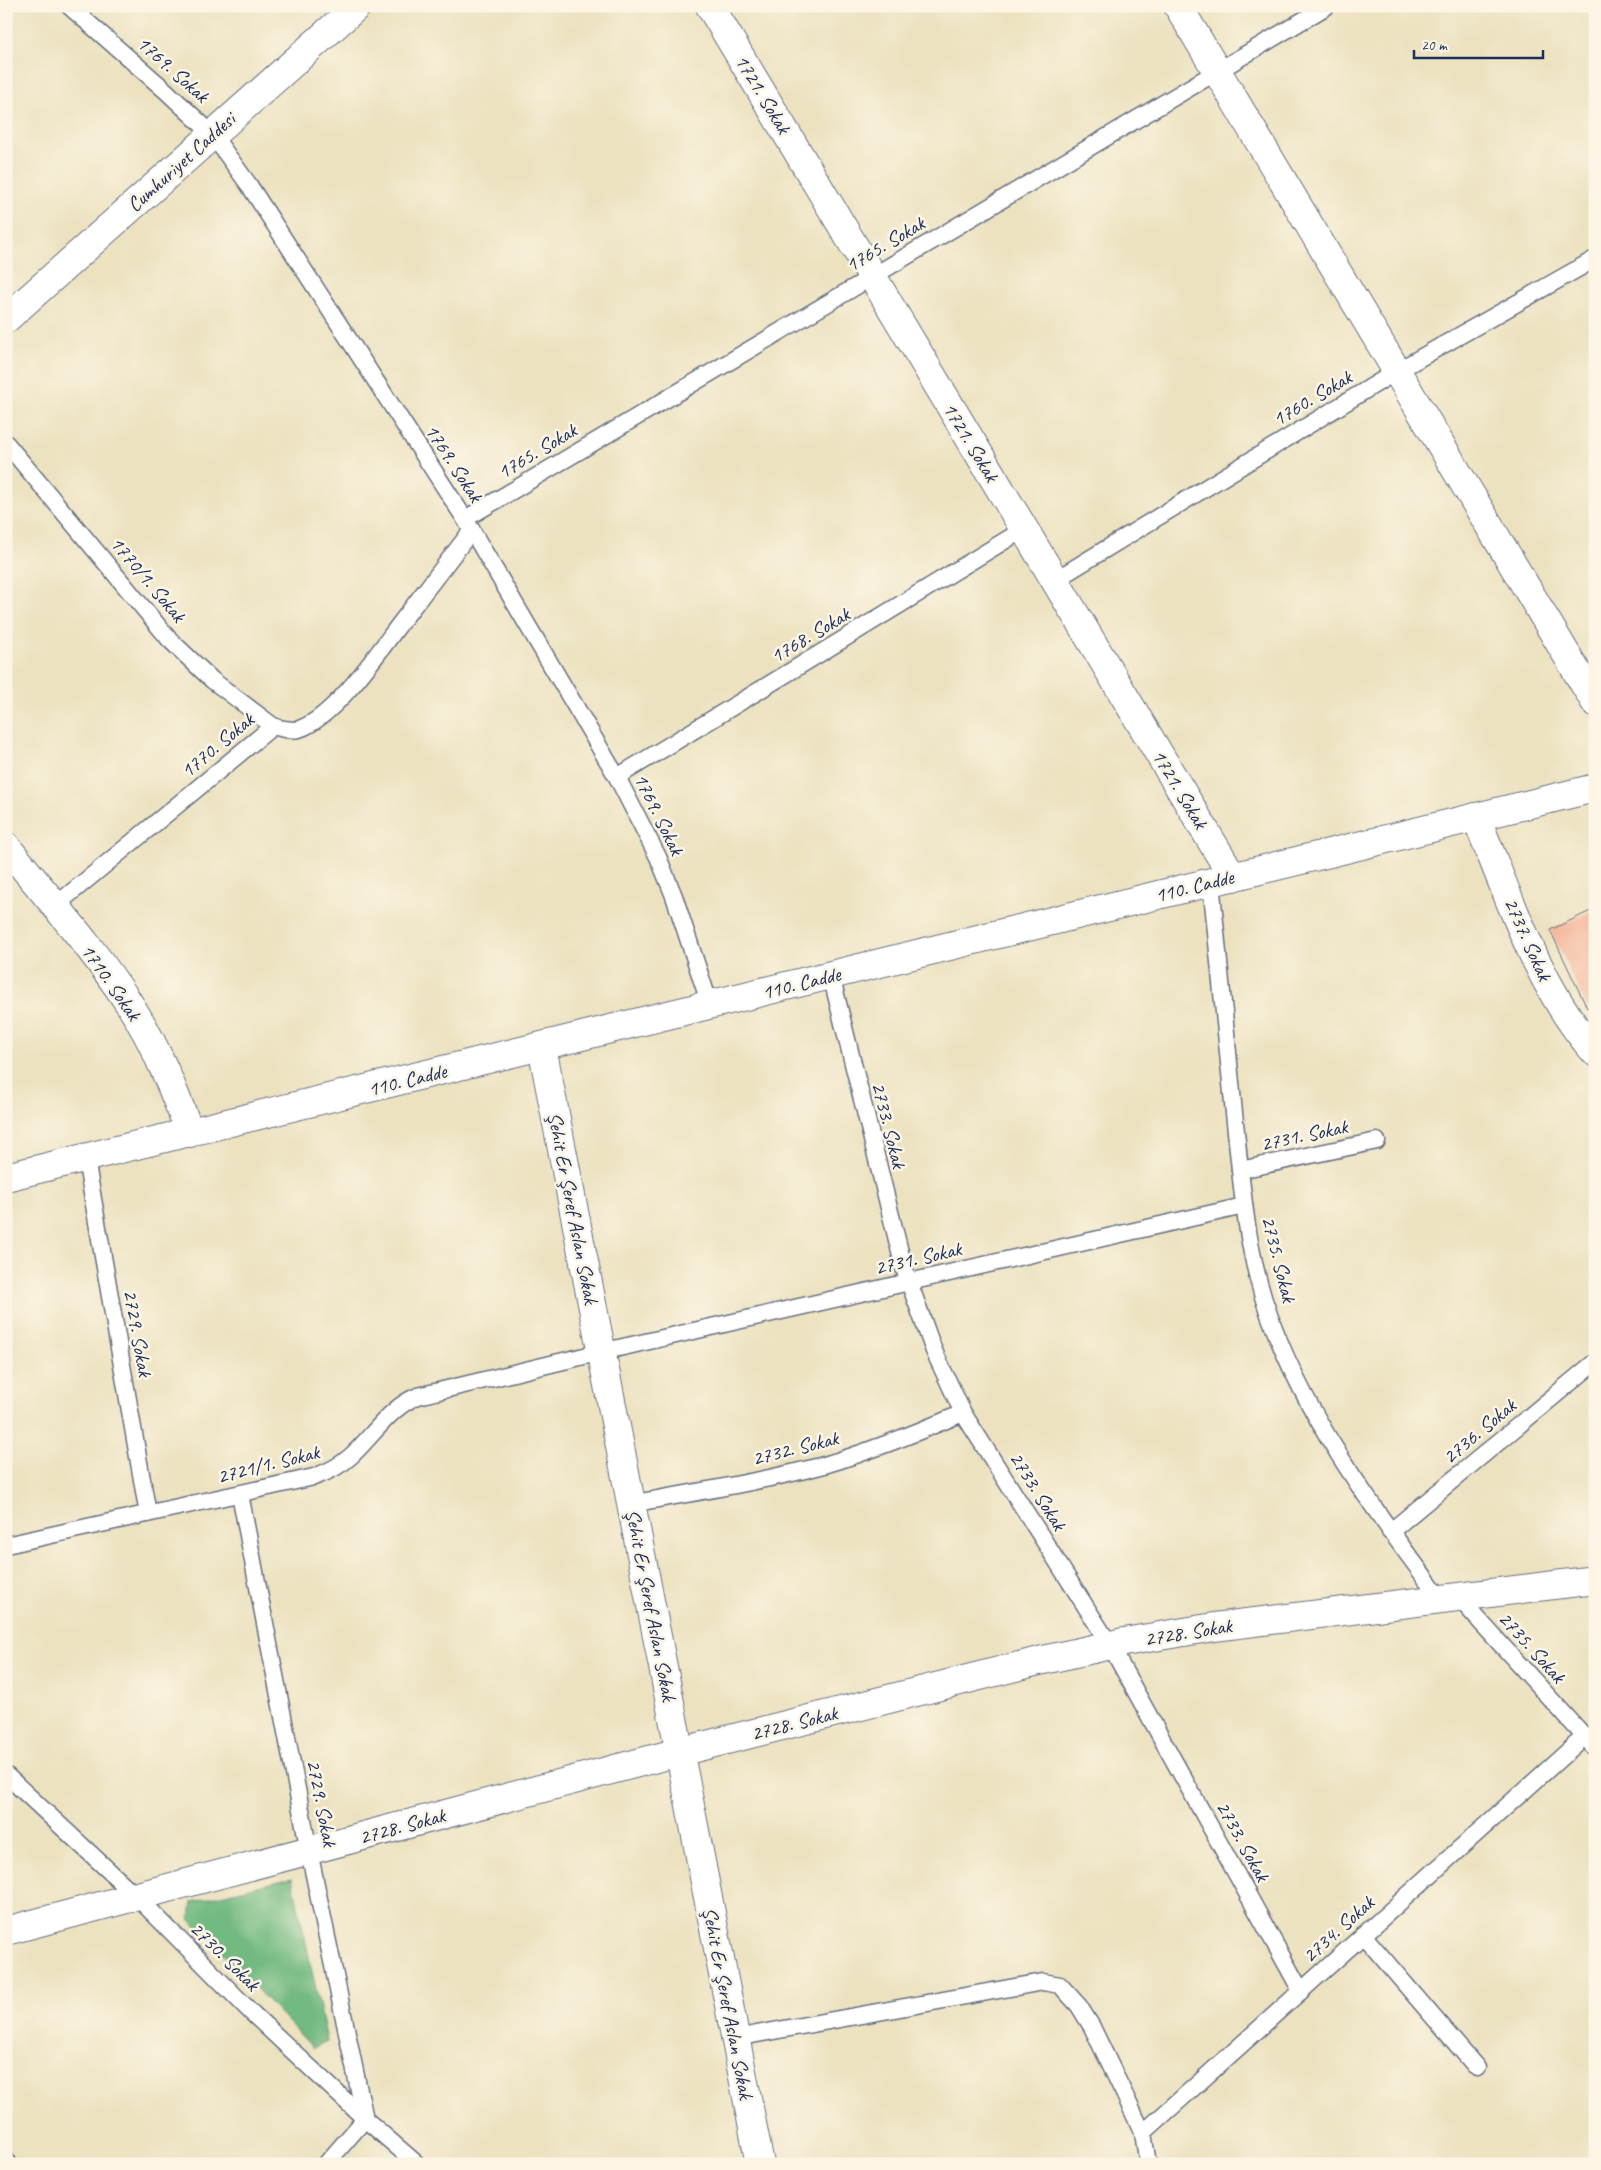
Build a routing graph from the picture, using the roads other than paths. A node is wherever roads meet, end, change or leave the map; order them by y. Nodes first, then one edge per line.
1 (68, 6) edge
2 (357, 6) edge
3 (1178, 6) edge
4 (1327, 6) edge
5 (713, 7) edge
6 (1217, 72) junction
7 (212, 134) junction
8 (1595, 259) edge
9 (872, 277) junction
10 (6, 319) edge
11 (1397, 371) junction
12 (6, 443) edge
13 (469, 524) junction
14 (1024, 529) junction
15 (1054, 580) junction
16 (1595, 702) edge
17 (273, 726) junction
18 (617, 777) junction
19 (1595, 788) edge
20 (1476, 817) junction
21 (6, 846) edge
22 (1222, 879) junction
23 (55, 906) junction
24 (831, 976) junction
25 (710, 1005) junction
26 (542, 1047) junction
27 (1595, 1052) edge
28 (190, 1133) junction
29 (1377, 1141) dead end
30 (86, 1159) junction
31 (1240, 1170) junction
32 (6, 1178) edge
33 (1244, 1206) junction
34 (909, 1282) junction
35 (602, 1352) junction
36 (1595, 1362) edge
37 (963, 1412) junction
38 (240, 1494) junction
39 (631, 1504) junction
40 (148, 1514) junction
41 (1390, 1532) junction
42 (6, 1545) edge
43 (1595, 1580) edge
44 (1449, 1598) junction
45 (1110, 1646) junction
46 (1590, 1742) edge
47 (679, 1752) junction
48 (6, 1775) edge
49 (309, 1851) junction
50 (136, 1896) junction
51 (6, 1931) edge
52 (1363, 1936) junction
53 (1301, 1991) junction
54 (735, 2038) junction
55 (1477, 2068) dead end
56 (365, 2119) junction
57 (1143, 2133) junction
58 (6, 2161) edge
59 (9, 2164) edge
60 (326, 2164) edge
61 (417, 2164) edge
62 (760, 2164) edge
63 (1148, 2164) edge

1 - 7 lane, 1769. Sokak
2 - 7 street, Cumhuriyet Caddesi
3 - 6 street
4 - 6 lane, 1765. Sokak
5 - 9 street, 1721. Sokak
6 - 9 lane, 1765. Sokak
6 - 11 street
7 - 10 street, Cumhuriyet Caddesi
7 - 13 lane, 1769. Sokak
8 - 11 lane, 1760. Sokak
9 - 13 lane, 1765. Sokak
9 - 14 street, 1721. Sokak
11 - 15 lane, 1760. Sokak
11 - 16 street
12 - 17 lane, 1770/1. Sokak
13 - 17 lane, 1770. Sokak
13 - 18 lane, 1769. Sokak
14 - 15 street, 1721. Sokak
14 - 18 lane, 1768. Sokak
15 - 22 street, 1721. Sokak
17 - 23 lane, 1770. Sokak
18 - 25 lane, 1769. Sokak
19 - 20 street, 110. Cadde
20 - 22 street, 110. Cadde
20 - 27 street, 2737. Sokak
21 - 23 street, 1710. Sokak
22 - 24 street, 110. Cadde
22 - 31 lane, 2735. Sokak
23 - 28 street, 1710. Sokak
24 - 25 street, 110. Cadde
24 - 34 lane, 2733. Sokak
25 - 26 street, 110. Cadde
26 - 28 street, 110. Cadde
26 - 35 street, Şehit Er Şeref Aslan Sokak
28 - 30 street, 110. Cadde
29 - 31 lane, 2731. Sokak
30 - 32 street, 110. Cadde
30 - 40 lane, 2729. Sokak
31 - 33 lane, 2735. Sokak
33 - 34 lane, 2731. Sokak
33 - 41 lane, 2735. Sokak
34 - 35 lane, 2731. Sokak
34 - 37 lane, 2733. Sokak
35 - 38 lane, 2721/1. Sokak
35 - 39 street, Şehit Er Şeref Aslan Sokak
36 - 41 lane, 2736. Sokak
37 - 39 lane, 2732. Sokak
37 - 45 lane, 2733. Sokak
38 - 40 lane, 2721/1. Sokak
38 - 49 lane, 2729. Sokak
39 - 47 street, Şehit Er Şeref Aslan Sokak
40 - 42 lane, 2721/1. Sokak
41 - 44 lane, 2735. Sokak
43 - 44 street, 2728. Sokak
44 - 45 street, 2728. Sokak
44 - 46 lane, 2735. Sokak
45 - 47 street, 2728. Sokak
45 - 53 lane, 2733. Sokak
46 - 52 lane, 2734. Sokak
47 - 49 street, 2728. Sokak
47 - 54 street, Şehit Er Şeref Aslan Sokak
48 - 50 lane, 2730. Sokak
49 - 50 street, 2728. Sokak
49 - 56 lane, 2729. Sokak
50 - 51 street, 2728. Sokak
50 - 56 lane, 2730. Sokak
52 - 53 lane, 2734. Sokak
52 - 55 lane
53 - 57 lane, 2734. Sokak
54 - 57 lane
54 - 62 street, Şehit Er Şeref Aslan Sokak
56 - 60 lane
56 - 61 lane, 2730. Sokak
57 - 63 lane
58 - 59 lane

